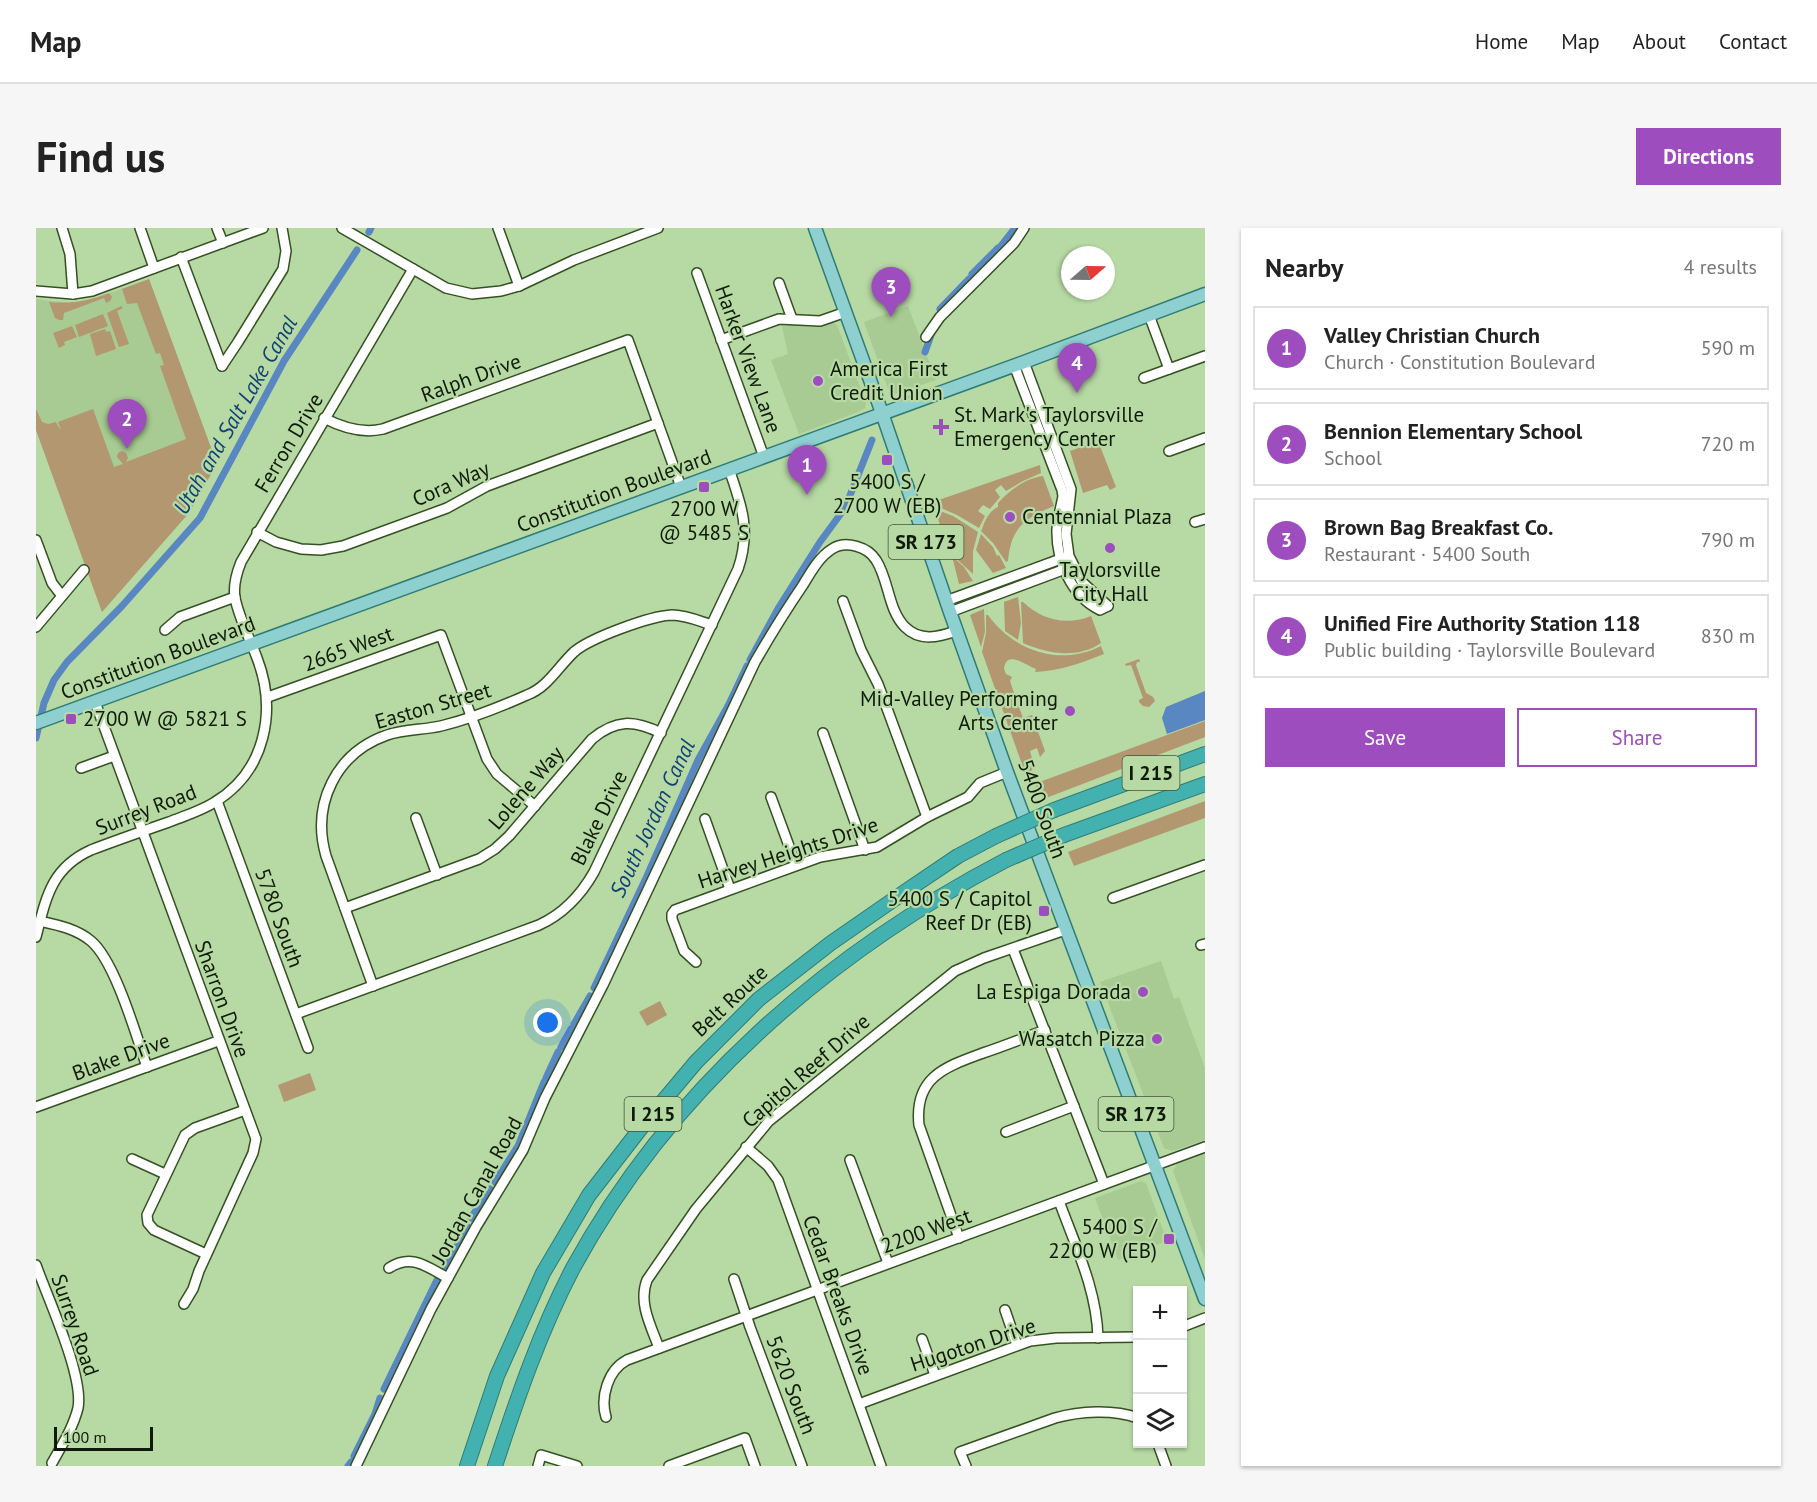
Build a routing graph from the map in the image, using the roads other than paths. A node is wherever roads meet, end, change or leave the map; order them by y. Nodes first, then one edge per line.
1 (62, 228) edge
2 (140, 228) edge
3 (217, 228) edge
4 (263, 228) edge
5 (282, 228) edge
6 (342, 228) edge
7 (498, 228) edge
8 (658, 228) edge
9 (815, 228) edge
10 (1024, 228) edge
11 (223, 243) junction
12 (181, 257) junction
13 (154, 268) junction
14 (413, 269) junction
15 (697, 273) dead end
16 (779, 283) dead end
17 (519, 286) junction
18 (36, 291) edge
19 (73, 294) junction
20 (1205, 294) edge
21 (846, 312) junction
22 (1149, 315) junction
23 (792, 319) junction
24 (926, 337) dead end
25 (721, 340) junction
26 (1205, 356) edge
27 (1019, 364) junction
28 (1169, 369) junction
29 (1144, 378) dead end
30 (882, 413) junction
31 (324, 418) junction
32 (658, 423) junction
33 (1205, 438) edge
34 (1169, 451) dead end
35 (764, 457) junction
36 (729, 469) junction
37 (681, 487) junction
38 (1205, 519) edge
39 (1195, 522) dead end
40 (257, 532) junction
41 (36, 540) edge
42 (1065, 557) junction
43 (1068, 568) junction
44 (84, 570) dead end
45 (62, 596) junction
46 (235, 597) junction
47 (843, 601) dead end
48 (948, 607) junction
49 (712, 625) junction
50 (36, 627) edge
51 (165, 630) dead end
52 (956, 631) junction
53 (252, 644) junction
54 (268, 697) junction
55 (95, 702) junction
56 (470, 717) junction
57 (36, 723) edge
58 (661, 733) junction
59 (823, 734) dead end
60 (1205, 754) edge
61 (114, 756) junction
62 (81, 768) dead end
63 (1007, 772) junction
64 (1205, 784) edge
65 (771, 797) dead end
66 (217, 801) junction
67 (535, 806) junction
68 (927, 817) junction
69 (416, 818) dead end
70 (705, 819) dead end
71 (142, 831) junction
72 (865, 850) junction
73 (1205, 865) edge
74 (796, 866) junction
75 (436, 875) junction
76 (730, 889) junction
77 (1113, 898) dead end
78 (345, 908) junction
79 (40, 921) junction
80 (1065, 930) junction
81 (36, 937) edge
82 (1013, 948) junction
83 (696, 962) dead end
84 (373, 986) junction
85 (296, 1014) junction
86 (1045, 1030) junction
87 (218, 1041) junction
88 (308, 1048) dead end
89 (147, 1067) junction
90 (1074, 1106) junction
91 (36, 1107) edge
92 (246, 1110) junction
93 (1006, 1132) dead end
94 (747, 1147) junction
95 (1205, 1147) edge
96 (132, 1159) dead end
97 (850, 1160) dead end
98 (1155, 1166) junction
99 (165, 1174) junction
100 (1104, 1184) junction
101 (1059, 1201) junction
102 (959, 1238) junction
103 (206, 1254) junction
104 (888, 1263) junction
105 (36, 1265) edge
106 (389, 1268) dead end
107 (448, 1278) junction
108 (734, 1279) dead end
109 (817, 1290) junction
110 (1205, 1299) edge
111 (184, 1304) dead end
112 (1005, 1310) dead end
113 (747, 1316) junction
114 (1205, 1318) edge
115 (1187, 1325) edge
116 (1133, 1337) edge
117 (1098, 1338) junction
118 (922, 1339) dead end
119 (1017, 1345) junction
120 (659, 1348) junction
121 (935, 1375) junction
122 (859, 1404) junction
123 (606, 1417) dead end
124 (1133, 1417) edge
125 (1160, 1448) edge
126 (52, 1463) dead end
127 (356, 1466) edge
128 (467, 1466) edge
129 (495, 1466) edge
130 (538, 1466) edge
131 (577, 1466) edge
132 (669, 1466) edge
133 (755, 1466) edge
134 (802, 1466) edge
135 (881, 1466) edge
136 (966, 1466) edge
137 (1166, 1466) edge

1 - 19 street
2 - 13 street
3 - 11 street
4 - 11 street
5 - 12 street
6 - 14 street
7 - 17 street
8 - 17 street
9 - 21 main road, 5400 South / SR 173
10 - 24 street
11 - 12 street
12 - 13 street
13 - 19 street
14 - 17 street
14 - 31 street, Ferron Drive
15 - 25 street, Harker View Lane
16 - 23 street
18 - 19 street
20 - 22 main road, Constitution Boulevard
21 - 23 street
21 - 30 main road, 5400 South / SR 173
22 - 27 main road, Constitution Boulevard
22 - 28 street
23 - 25 street
25 - 35 street, Harker View Lane
26 - 28 street
27 - 30 main road, Constitution Boulevard
27 - 42 street
28 - 29 street
30 - 35 main road, Constitution Boulevard
30 - 48 main road, 5400 South / SR 173
31 - 32 street, Ralph Drive
31 - 40 street, Ferron Drive
32 - 37 street
32 - 40 street, Cora Way
33 - 34 street
35 - 36 main road, Constitution Boulevard
36 - 37 main road, Constitution Boulevard
36 - 49 street, Blake Drive
37 - 53 main road, Constitution Boulevard
38 - 39 street
40 - 46 street, Ferron Drive
41 - 45 street
42 - 43 street
42 - 48 street
43 - 43 street
43 - 48 street
44 - 45 street
45 - 50 street
46 - 51 street
46 - 53 street, Ferron Drive
47 - 68 street
48 - 52 main road, 5400 South / SR 173
49 - 56 street, Easton Street
49 - 58 street, Blake Drive
52 - 63 main road, 5400 South / SR 173
52 - 107 street, Jordan Canal Road
53 - 54 street, Surrey Road
53 - 55 main road, Constitution Boulevard
54 - 56 street, 2665 West
54 - 66 street, Surrey Road
55 - 57 main road, Constitution Boulevard
55 - 61 street, Sharron Drive
56 - 67 street
56 - 78 street, Easton Street
58 - 67 street, Lolene Way
58 - 84 street, Blake Drive
59 - 72 street
60 - 128 highway, Belt Route / I 215, bridge
61 - 62 street
61 - 71 street, Sharron Drive
63 - 68 street, Harvey Heights Drive
63 - 80 main road, 5400 South / SR 173
64 - 129 highway, Belt Route / I 215, bridge
65 - 74 street
66 - 71 street, Surrey Road
66 - 85 street, 5780 South
67 - 75 street, Lolene Way
68 - 72 street, Harvey Heights Drive
69 - 75 street
70 - 76 street
71 - 79 street, Surrey Road
71 - 87 street, Sharron Drive
72 - 74 street, Harvey Heights Drive
73 - 77 street
74 - 76 street, Harvey Heights Drive
75 - 78 street, Lolene Way
76 - 83 street, Harvey Heights Drive
78 - 84 street, Easton Street
79 - 81 street, Surrey Road
79 - 89 street
80 - 82 street, Capitol Reef Drive
80 - 98 main road, 5400 South / SR 173
82 - 86 street
82 - 94 street, Capitol Reef Drive
84 - 85 street, Blake Drive
85 - 88 street, 5780 South
86 - 90 street
86 - 102 street
87 - 89 street, Blake Drive
87 - 92 street, Sharron Drive
89 - 91 street, Blake Drive
90 - 93 street
90 - 100 street
92 - 99 street
92 - 103 street, Sharron Drive
94 - 109 street, Cedar Breaks Drive
94 - 120 street, Capitol Reef Drive
95 - 98 street, 2200 West
96 - 99 street
97 - 104 street
98 - 100 street, 2200 West
98 - 110 main road, 5400 South / SR 173
99 - 103 street
100 - 101 street, 2200 West
101 - 102 street, 2200 West
101 - 117 street
102 - 104 street, 2200 West
103 - 111 street, Sharron Drive
104 - 109 street, 2200 West
105 - 126 street, Surrey Road
106 - 107 street
107 - 127 street, Jordan Canal Road
108 - 113 street, 5620 South
109 - 113 street, 2200 West
109 - 122 street, Cedar Breaks Drive
112 - 119 street
113 - 120 street, 2200 West
113 - 134 street, 5620 South
114 - 115 street
116 - 117 street, Hugoton Drive
117 - 119 street, Hugoton Drive
118 - 121 street
119 - 121 street, Hugoton Drive
120 - 123 street, 2200 West
121 - 122 street, Hugoton Drive
122 - 135 street, Cedar Breaks Drive
124 - 136 street
125 - 137 street
130 - 131 street
132 - 133 street

